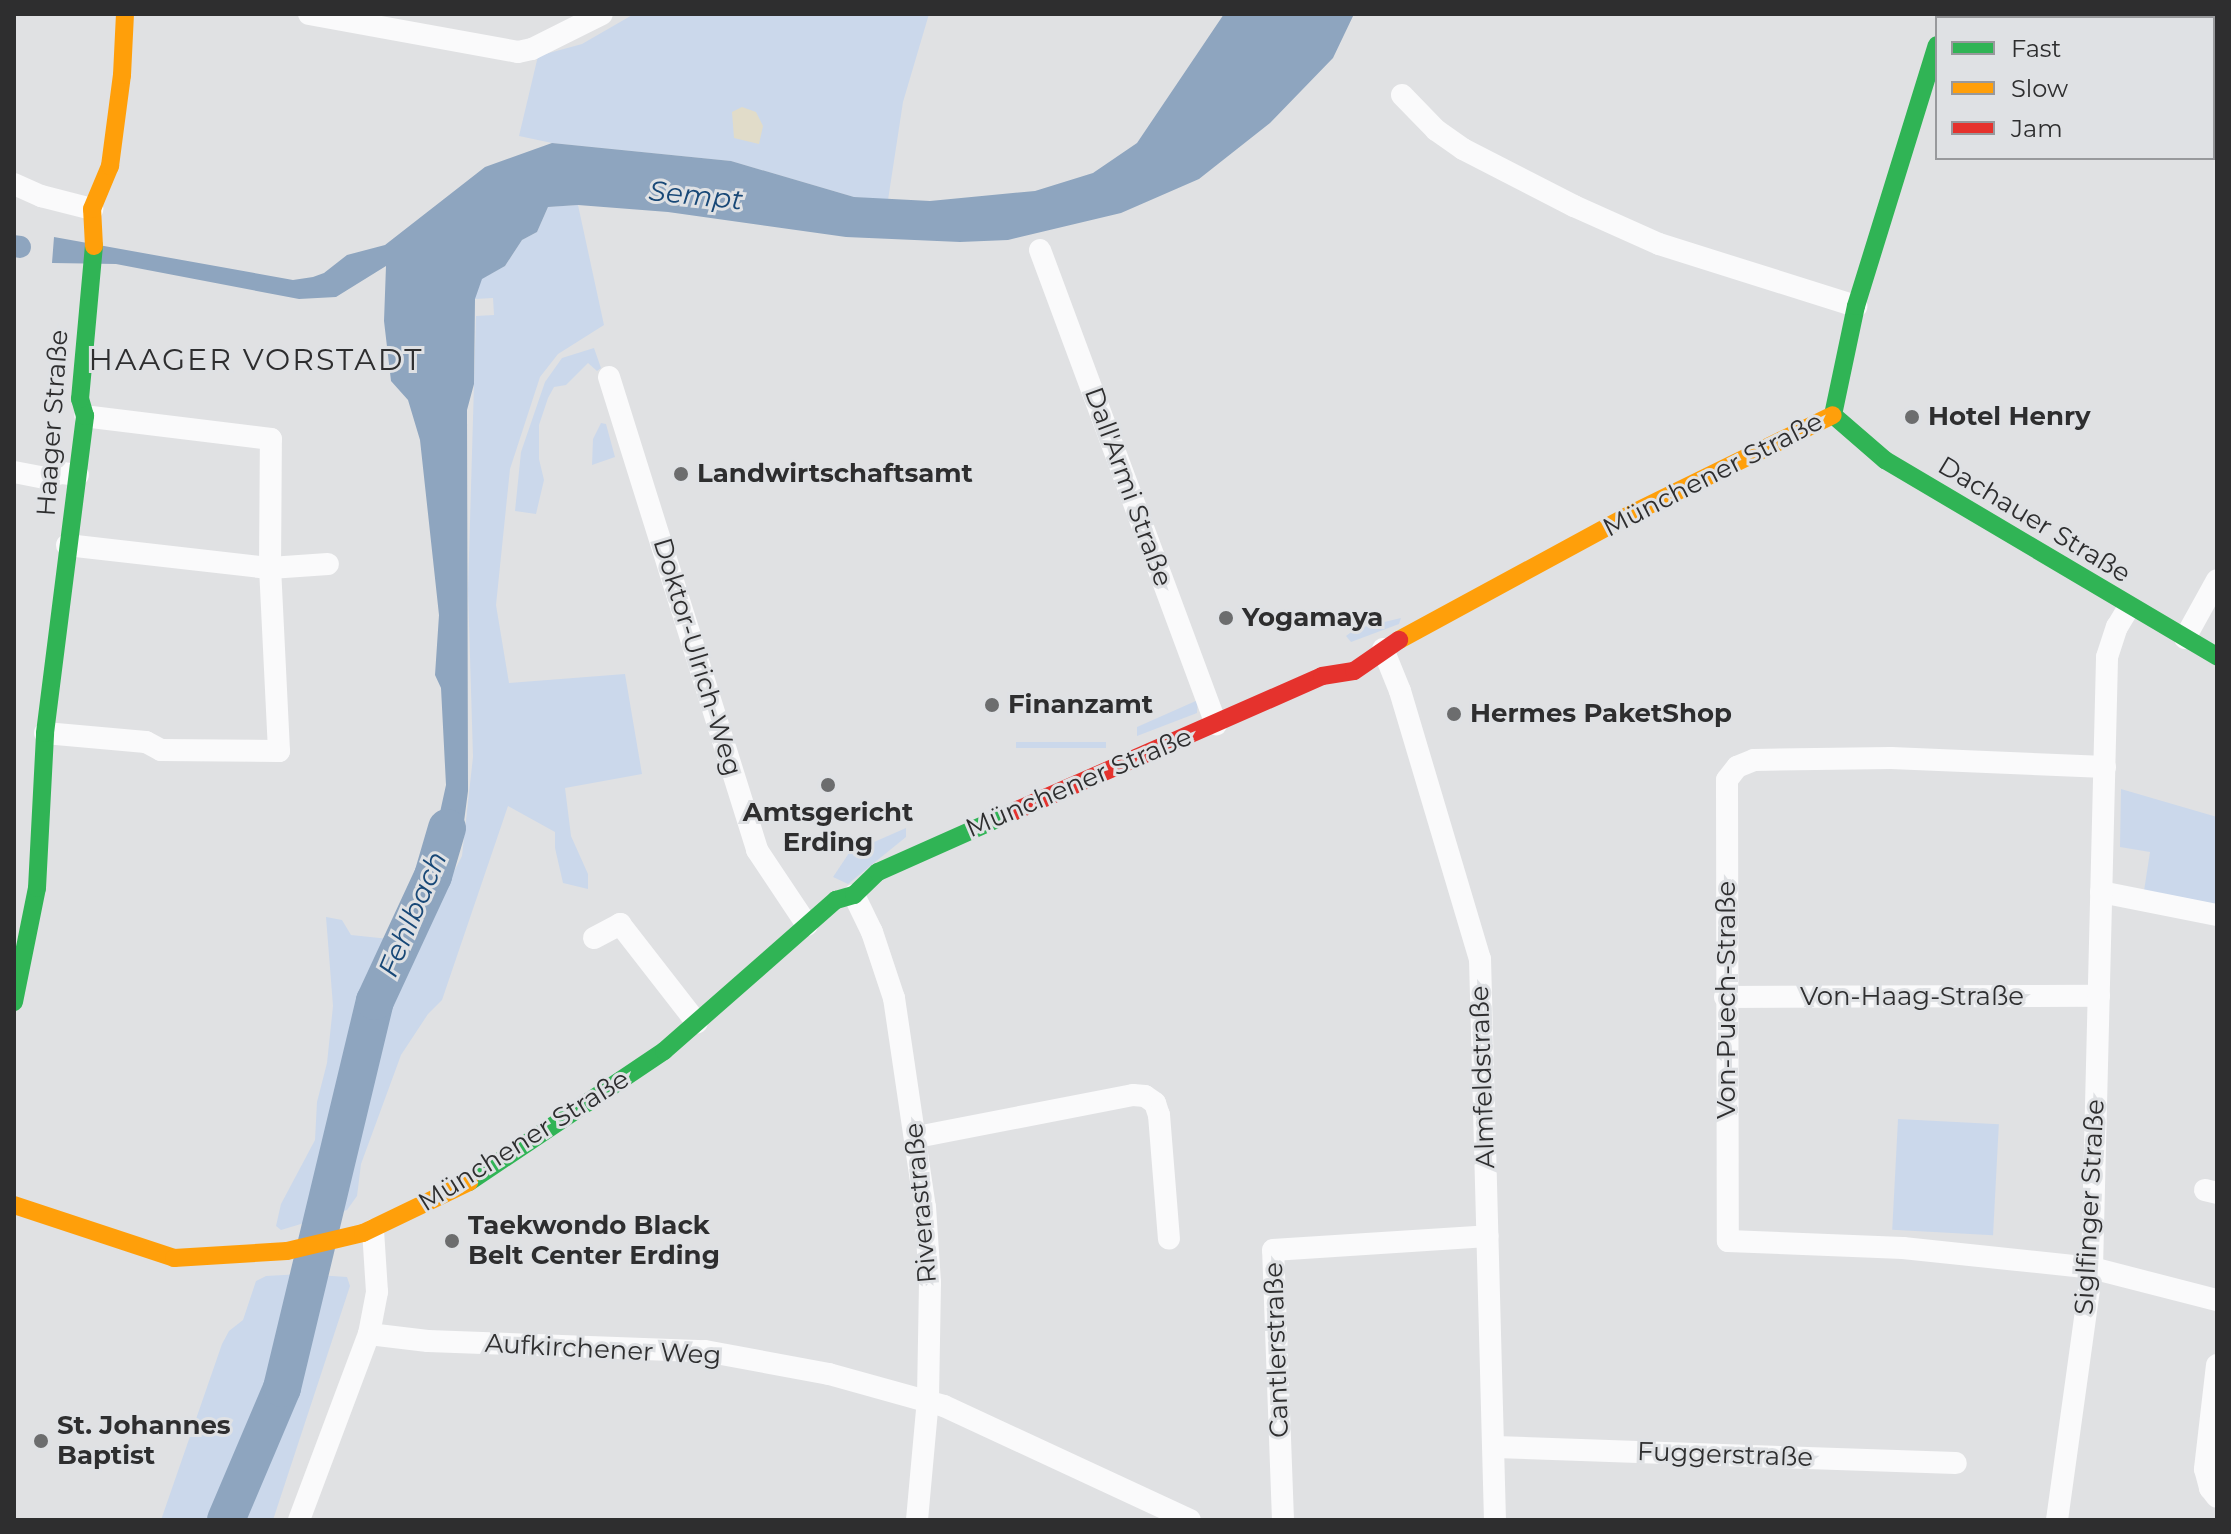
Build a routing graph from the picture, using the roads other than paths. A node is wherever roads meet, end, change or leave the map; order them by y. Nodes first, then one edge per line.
1 (125, 14) edge
2 (309, 14) edge
3 (602, 14) edge
4 (1935, 51) edge
5 (1402, 95) dead end
6 (14, 184) edge
7 (92, 209) junction
8 (1040, 250) dead end
9 (1856, 306) junction
10 (609, 377) dead end
11 (1833, 415) junction
12 (85, 416) junction
13 (14, 472) edge
14 (78, 475) junction
15 (67, 545) junction
16 (328, 564) dead end
17 (270, 568) junction
18 (2217, 580) edge
19 (2129, 607) junction
20 (2185, 638) junction
21 (1383, 649) junction
22 (2217, 656) edge
23 (1216, 724) junction
24 (45, 733) junction
25 (2105, 767) junction
26 (2101, 892) junction
27 (854, 895) junction
28 (2217, 915) edge
29 (807, 925) junction
30 (594, 938) dead end
31 (15, 993) edge
32 (2099, 996) junction
33 (1725, 997) junction
34 (697, 1023) junction
35 (917, 1137) junction
36 (14, 1205) edge
37 (371, 1230) junction
38 (1488, 1236) junction
39 (1169, 1239) dead end
40 (2092, 1268) junction
41 (2217, 1300) edge
42 (369, 1334) junction
43 (2217, 1365) edge
44 (928, 1399) junction
45 (1495, 1447) junction
46 (1956, 1463) dead end
47 (2217, 1497) edge
48 (299, 1520) edge
49 (917, 1520) edge
50 (1190, 1520) edge
51 (1283, 1520) edge
52 (1495, 1520) edge
53 (2057, 1520) edge

1 - 7 street, Haager Straße
2 - 3 street
4 - 9 street, Münchener Straße
5 - 9 street
6 - 7 street
7 - 12 street, Haager Straße
8 - 23 street, Dall'Armi Straße
9 - 11 street, Münchener Straße
10 - 29 street, Doktor-Ulrich-Weg
11 - 19 street, Dachauer Straße
11 - 21 street, Münchener Straße
12 - 14 street, Haager Straße
12 - 17 street
13 - 14 street
14 - 15 street, Haager Straße
15 - 17 street
15 - 24 street, Haager Straße
16 - 17 street
17 - 24 street
18 - 20 street
19 - 20 street, Dachauer Straße
19 - 25 street, Siglfinger Straße
20 - 22 street, Dachauer Straße
21 - 23 street, Münchener Straße
21 - 38 street, Almfeldstraße
23 - 27 street, Münchener Straße
24 - 31 street, Haager Straße
25 - 26 street, Siglfinger Straße
25 - 33 street, Von-Puech-Straße
26 - 28 street
26 - 32 street, Siglfinger Straße
27 - 29 street, Münchener Straße
27 - 35 street, Riverastraße
29 - 34 street, Münchener Straße
30 - 34 street
32 - 33 street, Von-Haag-Straße
32 - 40 street, Siglfinger Straße
33 - 40 street, Von-Puech-Straße
34 - 37 street, Münchener Straße
35 - 39 street
35 - 44 street, Riverastraße
36 - 37 street, Münchener Straße
37 - 42 street
38 - 45 street, Almfeldstraße
38 - 51 street, Cantlerstraße
40 - 41 street
40 - 53 street, Siglfinger Straße
42 - 44 street, Aufkirchener Weg
42 - 48 street
43 - 47 street
44 - 49 street, Riverastraße
44 - 50 street, Aufkirchener Weg
45 - 46 street, Fuggerstraße
45 - 52 street, Almfeldstraße

